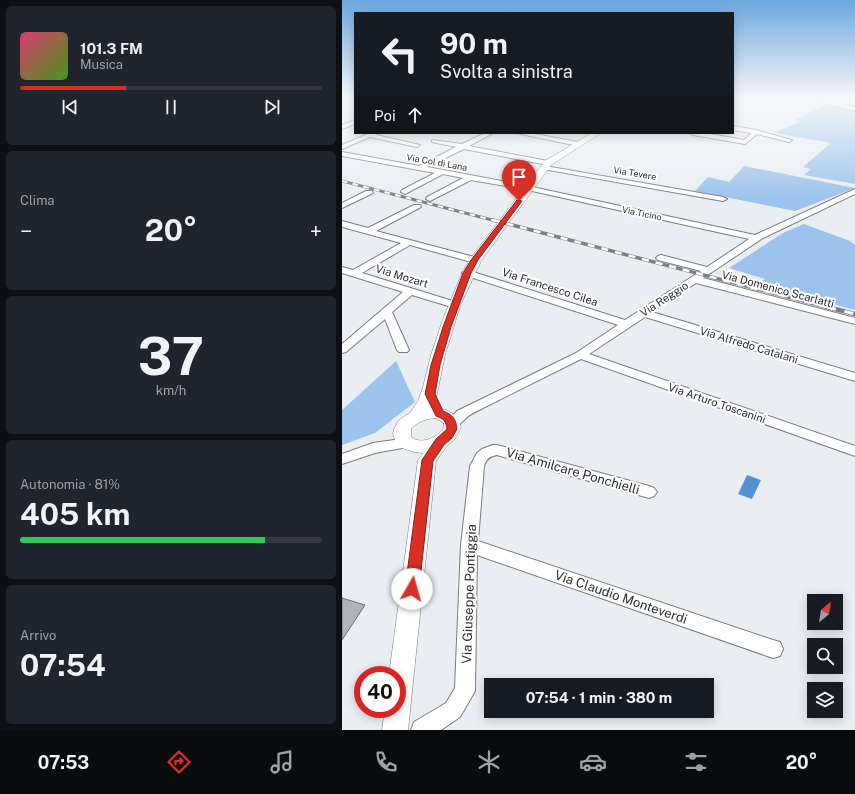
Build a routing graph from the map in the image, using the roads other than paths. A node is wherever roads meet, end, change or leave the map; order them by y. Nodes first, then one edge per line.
1 (756, 132) joint
2 (372, 134) edge
3 (488, 134) edge
4 (524, 134) edge
5 (595, 134) edge
6 (699, 134) edge
7 (788, 140) dead end
8 (434, 141) dead end
9 (578, 144) junction
10 (417, 145) dead end
11 (342, 147) edge
12 (462, 147) junction
13 (342, 154) edge
14 (546, 165) junction
15 (420, 168) junction
16 (442, 172) junction
17 (470, 177) junction
18 (529, 188) junction
19 (855, 191) edge
20 (404, 192) dead end
21 (369, 193) dead end
22 (430, 199) dead end
23 (722, 199) dead end
24 (342, 206) edge
25 (417, 206) dead end
26 (342, 224) edge
27 (369, 231) junction
28 (756, 238) junction
29 (409, 242) junction
30 (661, 258) dead end
31 (475, 260) junction
32 (342, 270) edge
33 (708, 270) junction
34 (467, 273) junction
35 (354, 274) junction
36 (694, 279) junction
37 (411, 291) junction
38 (455, 305) junction
39 (387, 312) junction
40 (643, 313) junction
41 (855, 322) edge
42 (626, 324) junction
43 (342, 350) edge
44 (403, 350) dead end
45 (580, 355) junction
46 (855, 377) edge
47 (430, 394) junction
48 (417, 416) junction
49 (445, 418) junction
50 (413, 445) junction
51 (497, 450) joint
52 (855, 451) edge
53 (342, 459) edge
54 (650, 492) dead end
55 (469, 546) junction
56 (774, 649) dead end
57 (395, 730) edge
58 (422, 730) edge

1 - 6 street
1 - 7 street
2 - 10 street
2 - 11 street
3 - 12 street
4 - 9 street
5 - 9 street
8 - 12 street, Via Tevere
9 - 14 street
12 - 14 street, Via Tevere
12 - 15 street
13 - 15 street, Via Col di Lana
14 - 18 street
14 - 23 street, Via Tevere
15 - 16 street, Via Col di Lana
16 - 17 street, Via Col di Lana
16 - 20 street
17 - 18 street, Via Col di Lana
17 - 22 street
18 - 28 street, Via Ticino
18 - 31 street
19 - 28 street, Via Reggio
21 - 24 street
25 - 27 street
26 - 27 street
27 - 29 street
28 - 33 street, Via Reggio
29 - 31 street
29 - 35 street
30 - 33 street
31 - 34 street
32 - 35 street, Via Mozart
33 - 36 street, Via Reggio
34 - 38 street
34 - 42 street, Via Francesco Cilea
35 - 37 street, Via Mozart
36 - 40 street, Via Reggio
36 - 41 street, Via Domenico Scarlatti
37 - 38 street, Via Mozart
37 - 39 street
38 - 47 street
39 - 43 street
39 - 44 street
40 - 42 street, Via Reggio
40 - 46 street, Via Alfredo Catalani
42 - 45 street, Via Reggio
45 - 49 street, Via Reggio
45 - 52 street, Via Arturo Toscanini
47 - 48 street
47 - 49 street
48 - 49 street
48 - 50 street
49 - 50 street
50 - 53 street
50 - 57 street
51 - 54 street, Via Amilcare Ponchielli
51 - 55 street, Via Giuseppe Pontiggia
55 - 56 street, Via Claudio Monteverdi
55 - 58 street, Via Giuseppe Pontiggia

